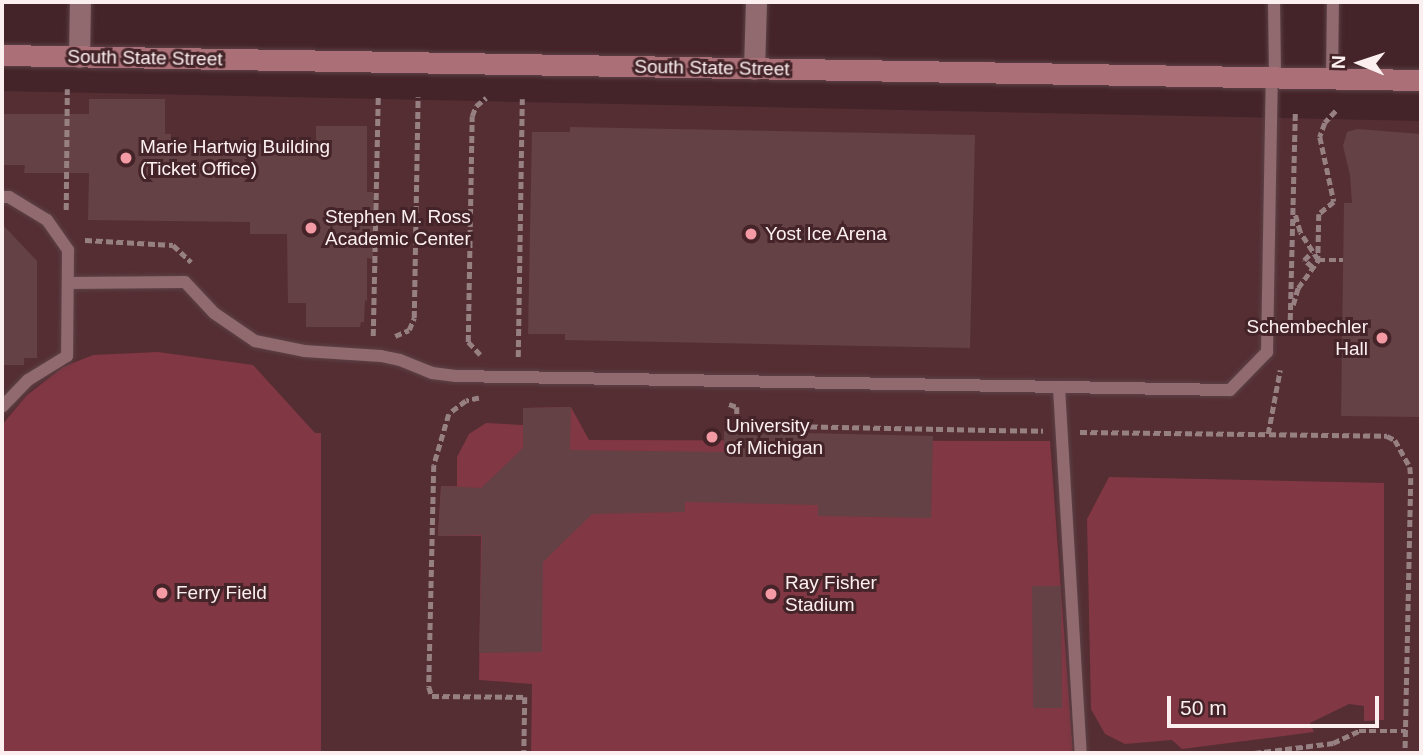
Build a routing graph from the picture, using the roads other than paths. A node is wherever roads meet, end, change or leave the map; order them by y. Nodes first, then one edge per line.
1 (80, 2) edge
2 (756, 2) edge
3 (1274, 2) edge
4 (1333, 2) edge
5 (2, 55) edge
6 (79, 57) junction
7 (754, 69) junction
8 (1274, 78) junction
9 (1332, 79) junction
10 (1421, 80) edge
11 (2, 197) edge
12 (68, 283) junction
13 (1059, 388) junction
14 (2, 407) edge
15 (1081, 753) edge

1 - 6 street
2 - 7 street
3 - 8 lane
4 - 9 lane
5 - 6 main road, South State Street
6 - 7 main road, South State Street
7 - 8 main road, South State Street
8 - 9 main road, South State Street
8 - 13 lane
9 - 10 main road, South State Street
11 - 12 lane
12 - 13 lane
12 - 14 lane
13 - 15 lane

